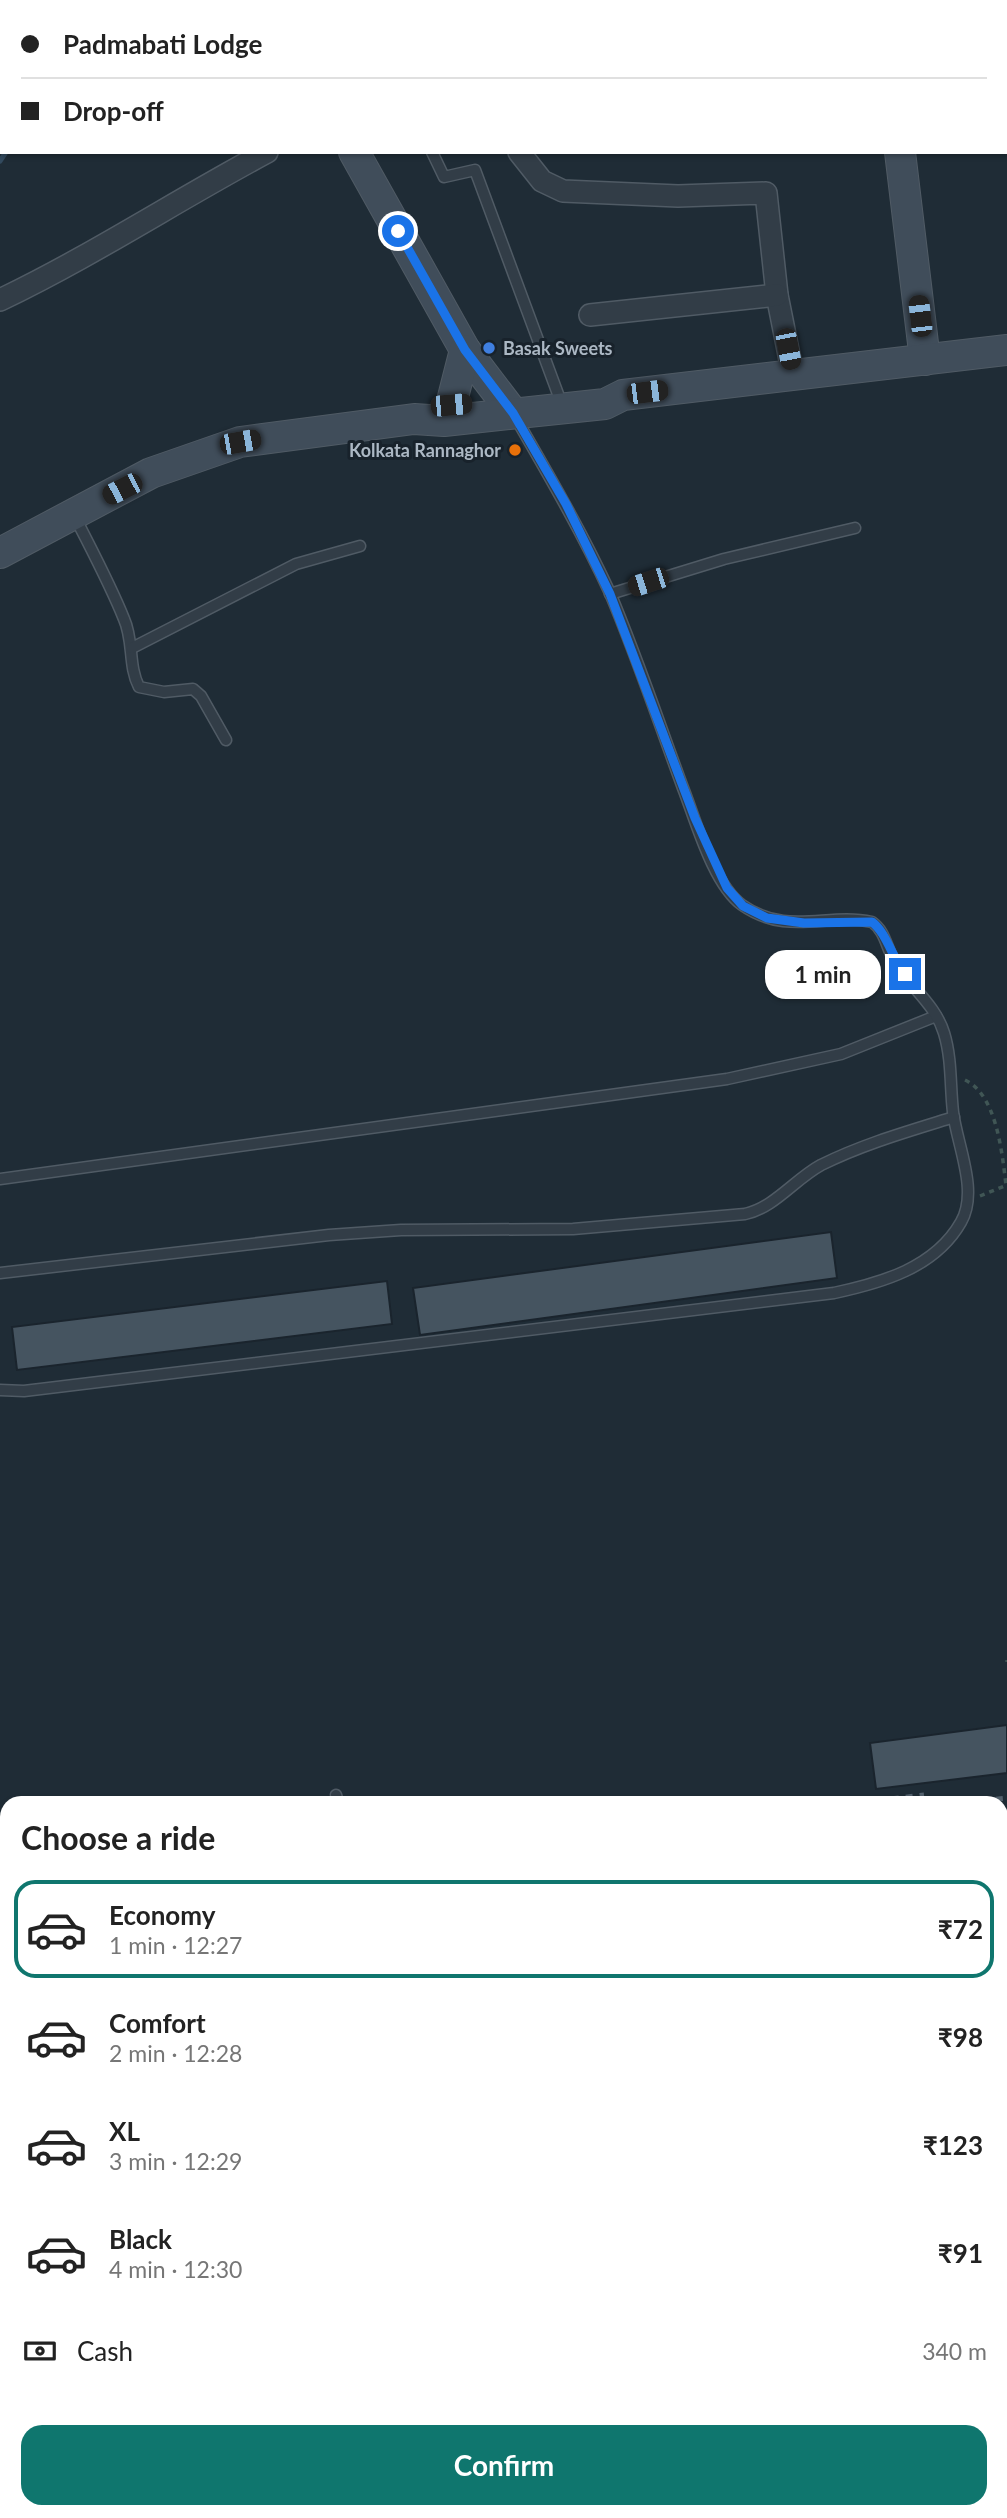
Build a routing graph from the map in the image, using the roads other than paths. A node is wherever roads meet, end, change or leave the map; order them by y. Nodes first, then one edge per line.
1 (263, 154) edge
2 (355, 154) edge
3 (433, 154) edge
4 (521, 154) edge
5 (901, 163) edge
6 (777, 295) junction
7 (0, 300) edge
8 (590, 315) dead end
9 (465, 350) junction
10 (1007, 350) edge
11 (925, 360) junction
12 (793, 376) junction
13 (558, 394) junction
14 (623, 394) junction
15 (513, 404) junction
16 (451, 405) junction
17 (414, 419) junction
18 (74, 514) junction
19 (855, 528) dead end
20 (360, 546) dead end
21 (0, 553) edge
22 (610, 594) junction
23 (132, 648) junction
24 (226, 740) dead end
25 (936, 1016) junction
26 (954, 1116) junction
27 (0, 1179) edge
28 (0, 1273) edge
29 (0, 1390) edge

1 - 7 street
2 - 9 main road
3 - 13 lane
4 - 6 street
5 - 11 main road
6 - 8 street
6 - 12 street
9 - 15 main road
9 - 16 main road
10 - 11 main road
11 - 12 main road
12 - 14 main road
13 - 14 main road
13 - 15 main road
14 - 15 main road
15 - 16 main road
15 - 17 main road
15 - 22 lane
16 - 17 main road
17 - 18 main road
18 - 21 main road
18 - 23 lane
19 - 22 lane
20 - 23 lane
22 - 25 lane
23 - 24 lane
25 - 26 lane
25 - 27 lane
26 - 28 lane
26 - 29 lane

